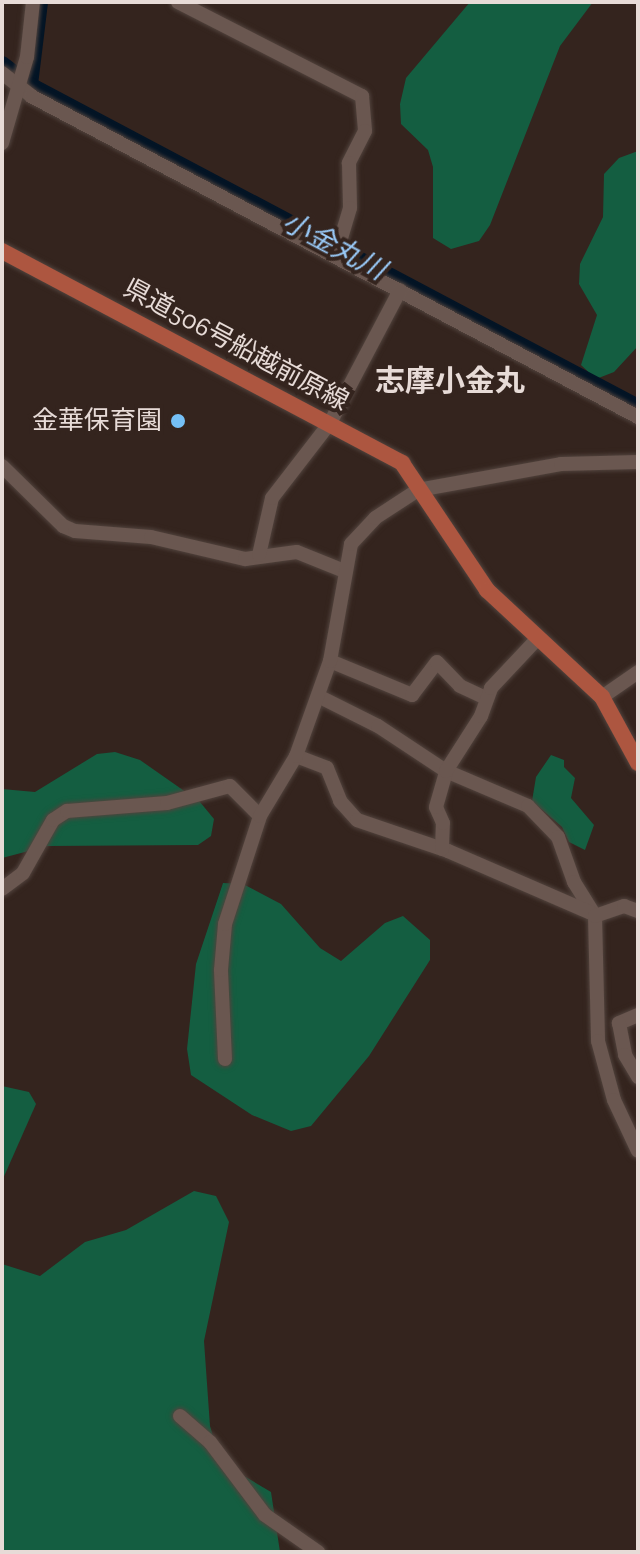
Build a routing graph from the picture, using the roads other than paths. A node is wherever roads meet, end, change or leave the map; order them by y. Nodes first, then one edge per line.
1 (33, 2) edge
2 (178, 2) edge
3 (2, 73) edge
4 (19, 86) junction
5 (2, 143) edge
6 (2, 251) edge
7 (336, 255) junction
8 (400, 290) junction
9 (638, 417) edge
10 (330, 423) junction
11 (638, 462) edge
12 (2, 466) edge
13 (418, 490) junction
14 (259, 555) junction
15 (344, 571) junction
16 (538, 638) junction
17 (330, 661) junction
18 (638, 672) edge
19 (318, 696) junction
20 (602, 697) junction
21 (486, 698) junction
22 (296, 756) junction
23 (638, 763) edge
24 (446, 771) junction
25 (260, 816) junction
26 (442, 849) junction
27 (2, 889) edge
28 (638, 911) edge
29 (595, 916) junction
30 (638, 1015) edge
31 (225, 1059) dead end
32 (638, 1077) edge
33 (638, 1151) edge
34 (180, 1416) dead end
35 (318, 1552) edge

1 - 4 street
2 - 7 street
3 - 4 street
4 - 5 street
4 - 7 street
6 - 10 main road, 県道506号船越前原線
7 - 8 street
8 - 9 street
8 - 10 street
10 - 13 main road, 県道506号船越前原線
10 - 14 street
11 - 13 street
12 - 14 street
13 - 15 street
13 - 16 main road, 県道506号船越前原線
14 - 15 street
15 - 17 street
16 - 20 main road, 県道506号船越前原線
16 - 21 street
17 - 19 street
17 - 21 street
18 - 20 street
19 - 22 street
19 - 24 street
20 - 23 main road, 県道506号船越前原線
21 - 24 street
22 - 25 street
22 - 26 street
24 - 26 street
24 - 29 street
25 - 27 street
25 - 31 street
26 - 29 street
28 - 29 street
29 - 33 street
30 - 32 street
34 - 35 street

